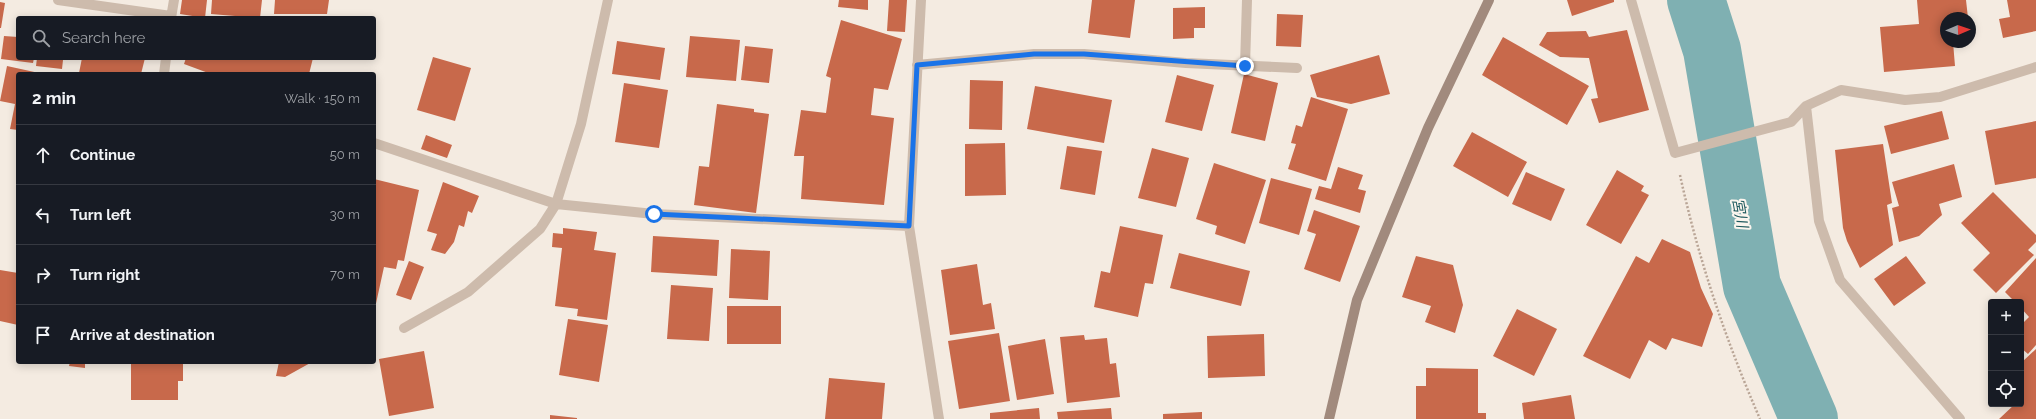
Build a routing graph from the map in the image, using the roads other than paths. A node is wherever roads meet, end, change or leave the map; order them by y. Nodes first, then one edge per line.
1 (58, 0) edge
2 (174, 0) edge
3 (608, 0) edge
4 (921, 0) edge
5 (1247, 0) edge
6 (1489, 0) edge
7 (1631, 0) edge
8 (164, 16) edge
9 (171, 16) edge
10 (166, 60) edge
11 (917, 65) junction
12 (1245, 66) junction
13 (2036, 67) edge
14 (1297, 68) dead end
15 (164, 72) edge
16 (1806, 106) junction
17 (376, 144) edge
18 (556, 204) junction
19 (909, 226) junction
20 (404, 328) dead end
21 (939, 419) edge
22 (1329, 419) edge
23 (1960, 419) edge

1 - 8 street
2 - 9 street
3 - 18 street
4 - 11 street
5 - 12 street
6 - 22 street
7 - 16 street
10 - 15 street
11 - 12 street
11 - 19 street
12 - 14 street
13 - 16 street
16 - 23 street
17 - 18 street
18 - 19 street
18 - 20 street
19 - 21 street

